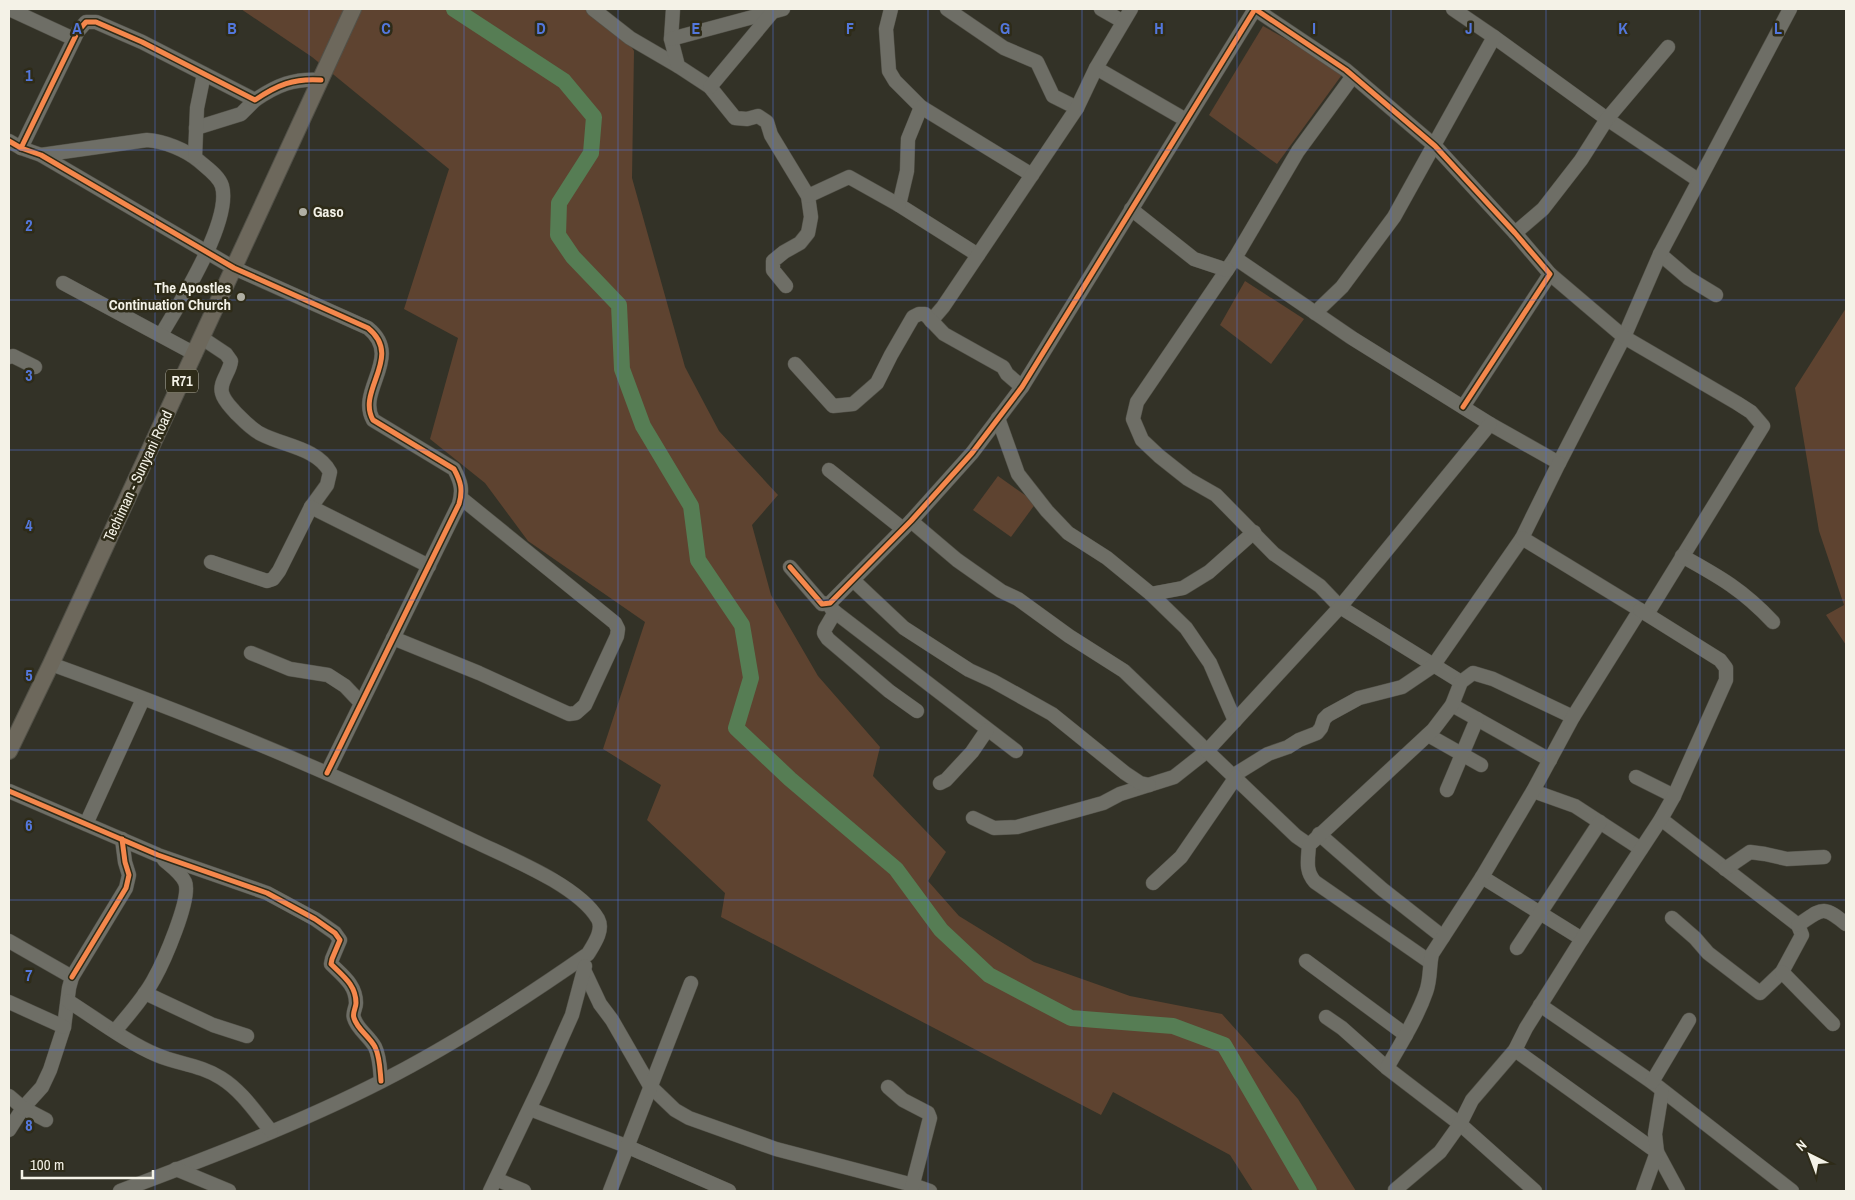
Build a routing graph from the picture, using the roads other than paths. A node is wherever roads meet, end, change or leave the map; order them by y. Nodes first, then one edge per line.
1 (9, 9) edge
2 (353, 9) edge
3 (593, 9) edge
4 (673, 9) edge
5 (777, 9) edge
6 (891, 9) edge
7 (947, 9) edge
8 (1101, 9) edge
9 (1131, 9) edge
10 (1453, 9) edge
11 (1790, 9) edge
12 (1122, 21) junction
13 (1494, 38) junction
14 (74, 39) junction
15 (671, 39) junction
16 (1668, 48) dead end
17 (678, 66) junction
18 (1096, 68) junction
19 (204, 74) junction
20 (1353, 76) junction
21 (321, 80) junction
22 (710, 87) junction
23 (254, 100) junction
24 (921, 107) junction
25 (1077, 108) junction
26 (1607, 118) junction
27 (1186, 120) junction
28 (196, 128) junction
29 (15, 145) edge
30 (1435, 146) junction
31 (41, 155) junction
32 (195, 157) junction
33 (1032, 175) junction
34 (1698, 180) junction
35 (808, 196) junction
36 (898, 204) junction
37 (1131, 209) junction
38 (1515, 233) junction
39 (208, 252) junction
40 (1660, 254) junction
41 (978, 255) junction
42 (1235, 258) junction
43 (234, 268) junction
44 (1227, 270) junction
45 (1550, 274) junction
46 (63, 283) dead end
47 (786, 286) dead end
48 (1716, 295) dead end
49 (1315, 313) junction
50 (931, 321) junction
51 (161, 335) junction
52 (202, 338) junction
53 (1624, 338) junction
54 (195, 354) junction
55 (9, 357) edge
56 (795, 364) dead end
57 (35, 367) dead end
58 (1022, 386) junction
59 (1463, 407) junction
60 (998, 418) junction
61 (1490, 424) junction
62 (1559, 463) junction
63 (829, 470) dead end
64 (461, 498) junction
65 (311, 507) junction
66 (907, 525) junction
67 (1254, 532) junction
68 (1522, 538) junction
69 (1682, 556) junction
70 (212, 562) dead end
71 (429, 566) junction
72 (790, 567) dead end
73 (853, 580) junction
74 (1151, 594) junction
75 (1340, 607) junction
76 (833, 608) junction
77 (1643, 612) junction
78 (1773, 622) dead end
79 (393, 638) junction
80 (251, 653) dead end
81 (51, 664) junction
82 (1434, 666) junction
83 (1461, 682) junction
84 (143, 699) junction
85 (361, 703) junction
86 (1452, 705) junction
87 (918, 711) dead end
88 (1574, 717) junction
89 (1477, 719) junction
90 (1235, 721) junction
91 (987, 730) junction
92 (1428, 735) junction
93 (9, 751) edge
94 (1016, 751) dead end
95 (1207, 751) junction
96 (1462, 755) junction
97 (1550, 760) junction
98 (1481, 766) dead end
99 (327, 773) junction
100 (1235, 776) junction
101 (1636, 776) dead end
102 (940, 783) dead end
103 (1149, 785) junction
104 (1447, 790) dead end
105 (9, 791) edge
106 (1533, 791) junction
107 (1674, 796) junction
108 (973, 818) dead end
109 (1661, 819) junction
110 (1600, 822) junction
111 (86, 824) junction
112 (1320, 834) junction
113 (122, 839) junction
114 (1309, 845) junction
115 (1641, 849) junction
116 (158, 855) junction
117 (1824, 857) dead end
118 (1725, 869) junction
119 (1482, 877) junction
120 (1152, 883) dead end
121 (1540, 912) junction
122 (1672, 918) dead end
123 (1846, 924) edge
124 (1798, 925) junction
125 (1443, 937) junction
126 (1582, 939) junction
127 (9, 942) edge
128 (1517, 948) dead end
129 (588, 954) junction
130 (1306, 961) dead end
131 (1430, 962) junction
132 (584, 970) junction
133 (1782, 972) junction
134 (72, 977) junction
135 (691, 983) dead end
136 (145, 993) junction
137 (68, 1001) junction
138 (9, 1002) edge
139 (1540, 1005) junction
140 (1326, 1017) dead end
141 (1690, 1020) dead end
142 (1833, 1024) dead end
143 (64, 1027) junction
144 (115, 1031) junction
145 (1406, 1035) junction
146 (247, 1036) dead end
147 (1515, 1050) junction
148 (1387, 1068) junction
149 (381, 1081) junction
150 (1652, 1082) junction
151 (650, 1086) junction
152 (888, 1087) dead end
153 (1662, 1092) junction
154 (9, 1096) edge
155 (23, 1108) junction
156 (530, 1109) junction
157 (46, 1120) dead end
158 (1460, 1124) junction
159 (9, 1130) edge
160 (271, 1131) junction
161 (626, 1146) junction
162 (1657, 1152) junction
163 (176, 1169) junction
164 (493, 1185) edge
165 (912, 1188) edge
166 (1395, 1190) edge
167 (120, 1191) edge
168 (228, 1191) edge
169 (524, 1191) edge
170 (610, 1191) edge
171 (729, 1191) edge
172 (930, 1191) edge
173 (1535, 1191) edge
174 (1643, 1191) edge
175 (1678, 1191) edge
176 (1792, 1191) edge

1 - 14 street
2 - 21 main road, Techiman - Sunyani Road / R71
3 - 17 street
4 - 15 street
5 - 15 street
5 - 22 street
6 - 24 street
7 - 25 street
8 - 12 street
9 - 12 street
10 - 13 street
11 - 34 street
12 - 18 street
13 - 26 street
13 - 30 street
14 - 19 street
14 - 29 street
15 - 17 street
16 - 26 street
17 - 22 street
18 - 25 street
18 - 27 street
19 - 23 street
19 - 28 street
20 - 27 street
20 - 30 street
20 - 42 street
21 - 23 street
21 - 43 main road, Techiman - Sunyani Road / R71
22 - 35 street
23 - 28 street
24 - 33 street
24 - 36 street
25 - 33 street
26 - 34 street
26 - 38 street
27 - 37 street
28 - 32 street
29 - 31 street
30 - 38 street
30 - 49 street
31 - 32 street
31 - 39 street
32 - 39 street
33 - 41 street
34 - 40 street
35 - 36 street
35 - 47 street
36 - 41 street
37 - 44 street
37 - 58 street
38 - 45 street
39 - 43 street
39 - 51 street
40 - 48 street
40 - 53 street
41 - 50 street
42 - 44 street
42 - 49 street
43 - 52 main road, Techiman - Sunyani Road / R71
43 - 64 street
44 - 67 street
45 - 53 street
45 - 59 street
46 - 51 street
49 - 59 street
50 - 56 street
50 - 58 street
51 - 54 street
52 - 54 main road, Techiman - Sunyani Road / R71
52 - 65 street
53 - 62 street
53 - 69 street
54 - 81 main road, Techiman - Sunyani Road / R71
55 - 57 street
58 - 60 street
59 - 61 street
60 - 66 street
60 - 74 street
61 - 62 street
61 - 75 street
62 - 68 street
63 - 66 street
64 - 71 street
64 - 79 street
65 - 70 street
65 - 71 street
66 - 73 street
66 - 95 street
67 - 74 street
67 - 75 street
68 - 77 street
68 - 82 street
69 - 77 street
69 - 78 street
71 - 79 street
72 - 76 street
73 - 76 street
73 - 103 street
74 - 90 street
75 - 82 street
75 - 90 street
76 - 87 street
76 - 91 street
77 - 88 street
77 - 107 street
79 - 85 street
80 - 85 street
81 - 84 street
81 - 93 main road, Techiman - Sunyani Road / R71
82 - 83 street
82 - 100 street
83 - 86 street
83 - 88 street
84 - 99 street
84 - 111 street
85 - 99 street
86 - 89 street
86 - 92 street
88 - 97 street
89 - 96 street
89 - 97 street
90 - 95 street
91 - 94 street
91 - 102 street
92 - 96 street
92 - 112 street
95 - 100 street
95 - 103 street
96 - 98 street
96 - 104 street
97 - 106 street
99 - 129 street
100 - 114 street
100 - 120 street
101 - 107 street
103 - 108 street
105 - 111 street
106 - 110 street
106 - 119 street
107 - 109 street
109 - 115 street
109 - 118 street
110 - 115 street
110 - 121 street
111 - 113 street
112 - 114 street
112 - 125 street
113 - 116 street
113 - 134 street
114 - 131 street
115 - 126 street
116 - 136 street
116 - 149 street
117 - 118 street
118 - 124 street
119 - 121 street
119 - 125 street
121 - 126 street
121 - 128 street
122 - 133 street
123 - 124 street
124 - 133 street
125 - 131 street
126 - 139 street
127 - 134 street
129 - 132 street
129 - 149 street
130 - 145 street
131 - 145 street
132 - 151 street
132 - 156 street
133 - 142 street
134 - 137 street
135 - 151 street
136 - 144 street
136 - 146 street
137 - 143 street
137 - 144 street
138 - 143 street
139 - 147 street
139 - 150 street
140 - 148 street
141 - 150 street
143 - 155 street
144 - 160 street
145 - 148 street
147 - 158 street
147 - 162 street
148 - 158 street
149 - 160 street
150 - 153 street
151 - 161 street
151 - 165 street
152 - 165 street
153 - 162 street
153 - 176 street
154 - 155 street
155 - 157 street
155 - 159 street
156 - 161 street
156 - 164 street
158 - 166 street
158 - 173 street
160 - 163 street
161 - 170 street
161 - 171 street
162 - 174 street
162 - 175 street
163 - 167 street
163 - 168 street
164 - 169 street
165 - 172 street

